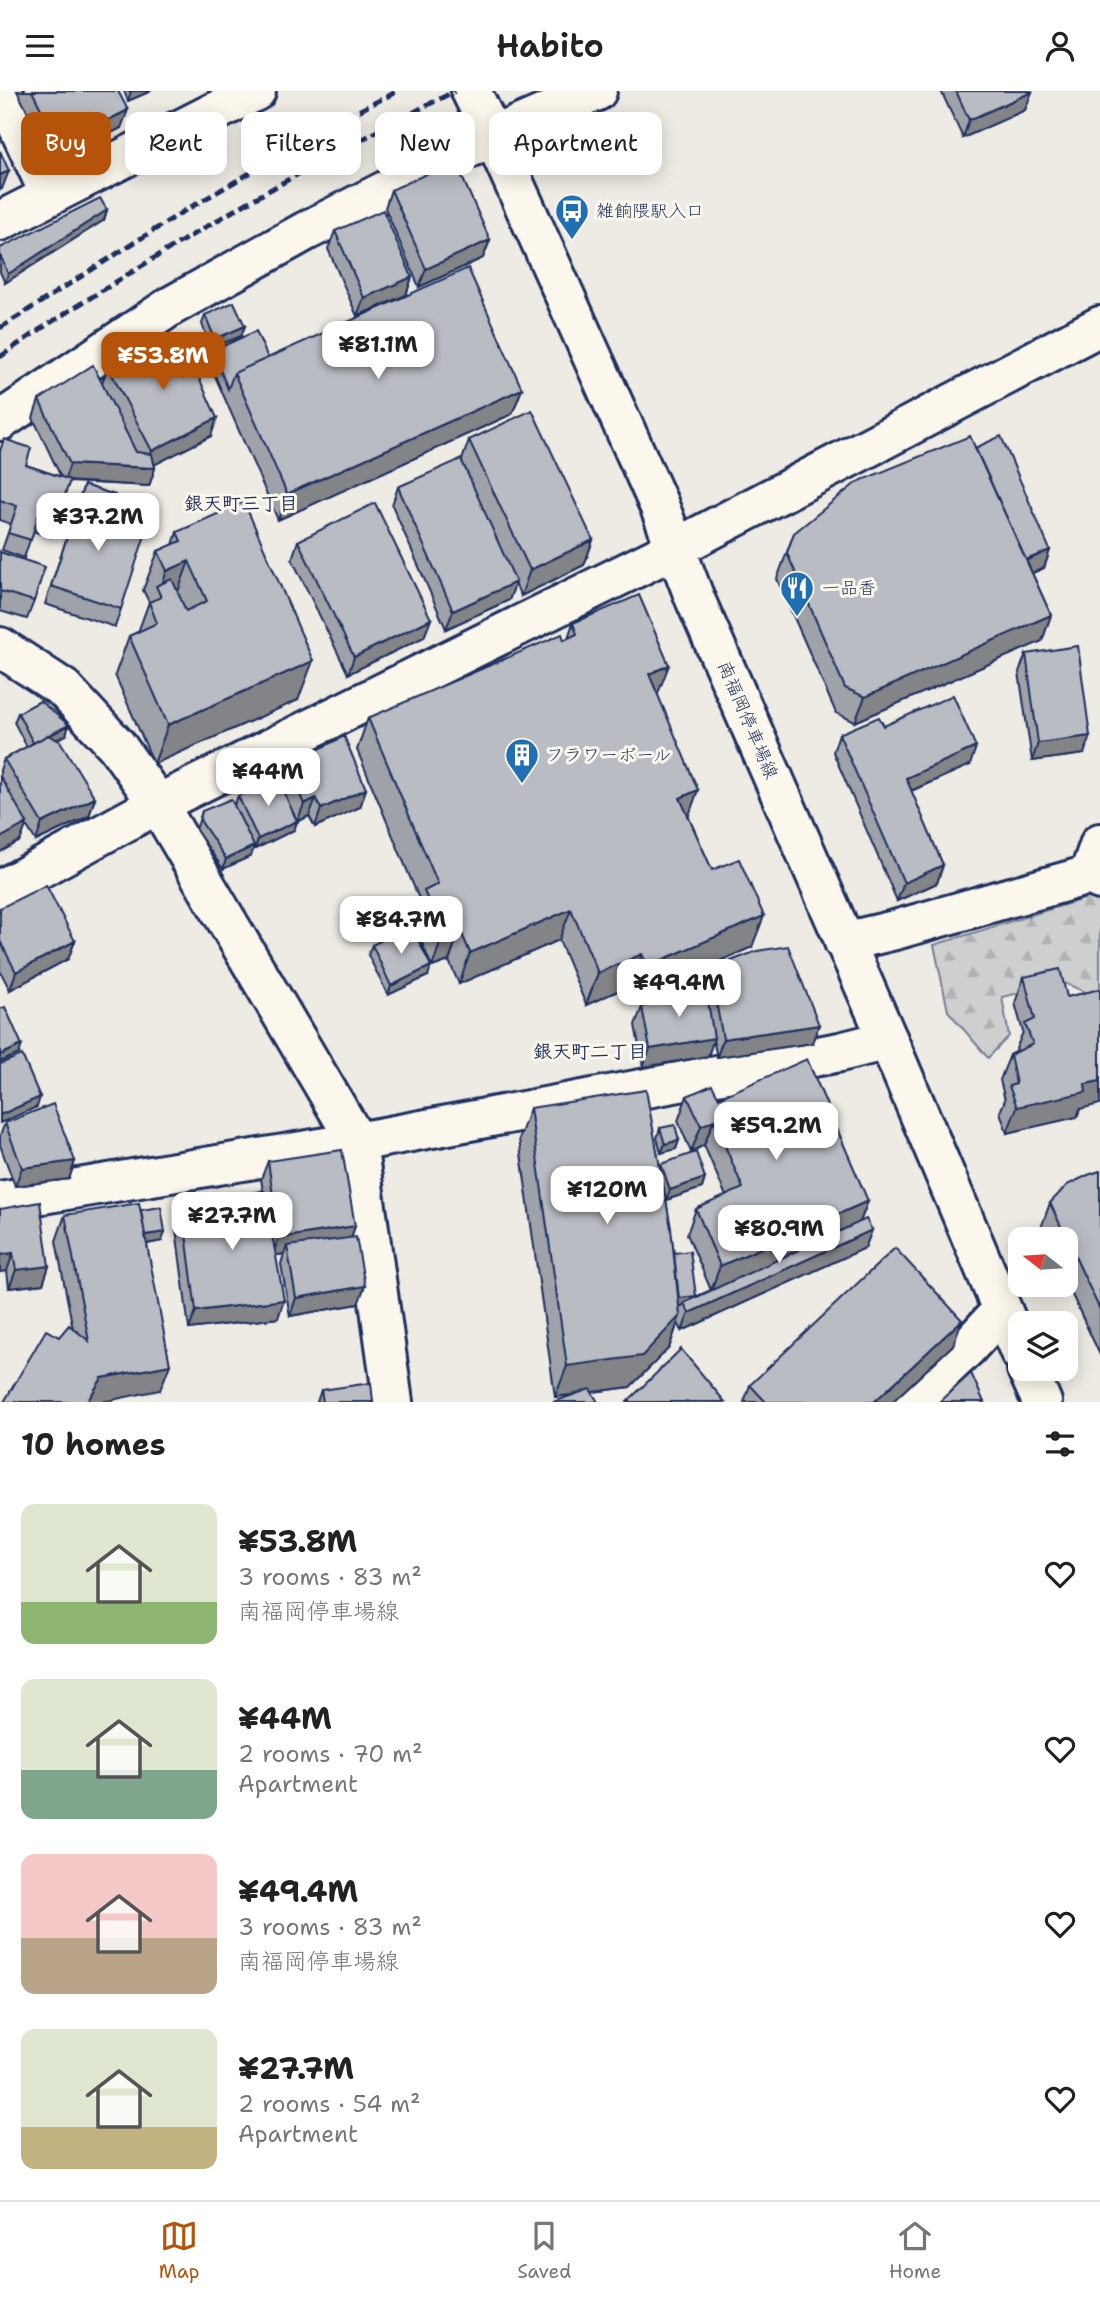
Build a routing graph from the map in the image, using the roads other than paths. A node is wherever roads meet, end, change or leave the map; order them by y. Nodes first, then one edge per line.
1 (2, 91) edge
2 (256, 91) edge
3 (471, 91) edge
4 (597, 91) edge
5 (548, 112) edge
6 (489, 128) edge
7 (489, 138) edge
8 (511, 175) edge
9 (50, 195) junction
10 (0, 221) edge
11 (1100, 326) edge
12 (0, 421) edge
13 (674, 549) junction
14 (0, 647) edge
15 (158, 804) junction
16 (1096, 866) edge
17 (0, 890) edge
18 (844, 941) junction
19 (888, 1040) junction
20 (357, 1142) junction
21 (0, 1201) edge
22 (1002, 1310) junction
23 (1008, 1324) edge
24 (1032, 1381) edge
25 (393, 1402) edge
26 (910, 1402) edge
27 (1042, 1402) edge

1 - 9 street
2 - 9 street
3 - 6 street, 南福岡停車場線
4 - 5 street
7 - 12 street
8 - 13 street, 南福岡停車場線
9 - 10 street
11 - 13 street
13 - 15 street
13 - 18 street, 南福岡停車場線
14 - 15 street
15 - 17 street
15 - 20 street
16 - 18 street
18 - 19 street, 南福岡停車場線
19 - 20 street
19 - 22 street, 南福岡停車場線
20 - 21 street
20 - 25 street
22 - 23 street, 南福岡停車場線
22 - 26 street
24 - 27 street

